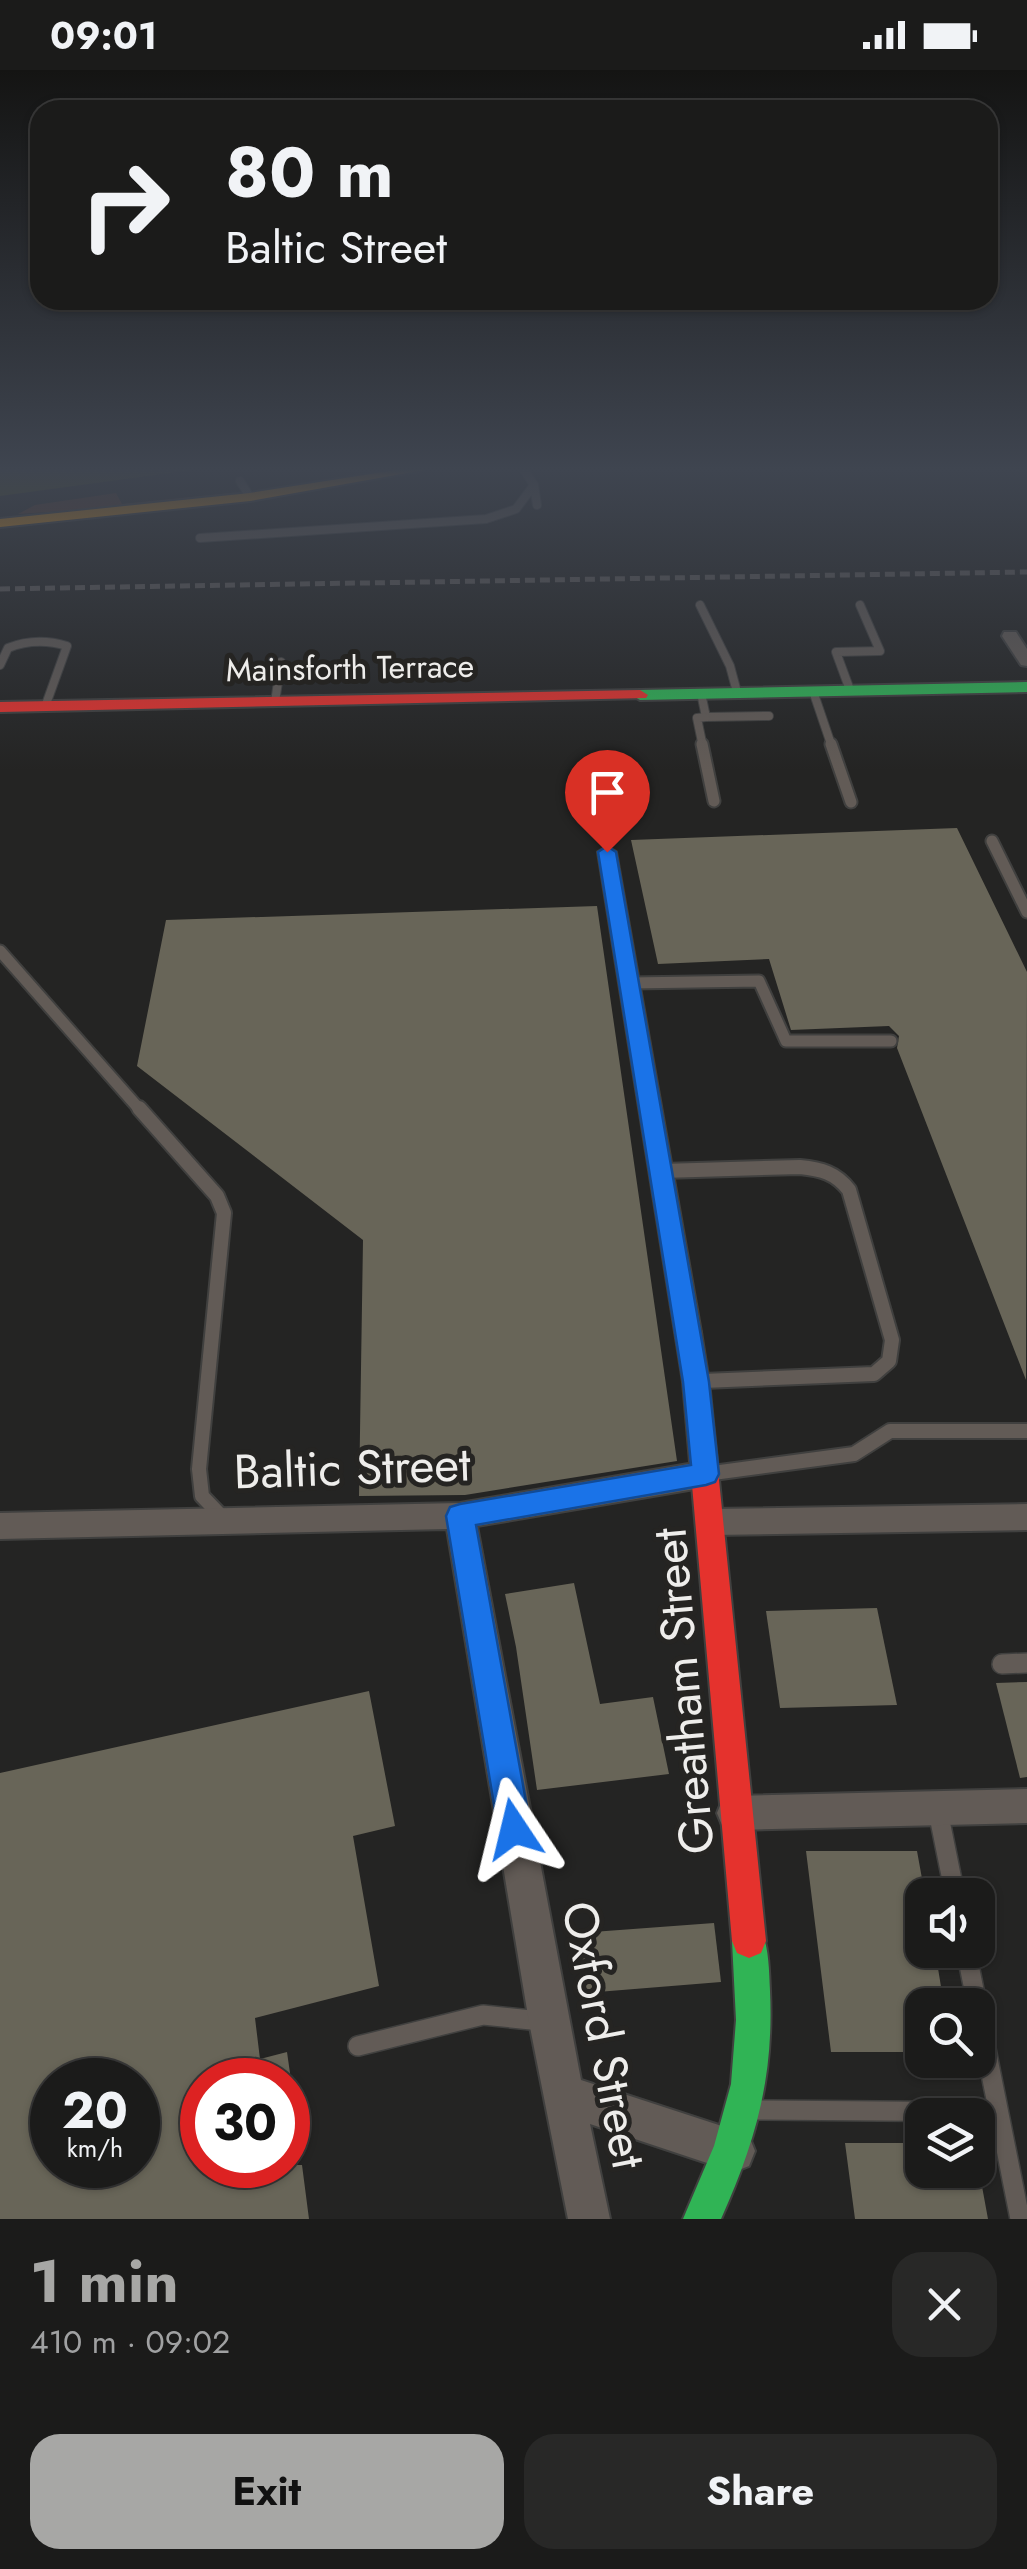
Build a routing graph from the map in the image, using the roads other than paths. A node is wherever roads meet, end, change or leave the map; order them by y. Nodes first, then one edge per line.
1 (700, 605) dead end
2 (860, 605) dead end
3 (1010, 636) dead end
4 (281, 662) dead end
5 (1027, 662) edge
6 (0, 665) edge
7 (1027, 687) edge
8 (850, 690) junction
9 (813, 691) junction
10 (737, 692) junction
11 (702, 693) junction
12 (274, 702) junction
13 (45, 706) junction
14 (0, 707) edge
15 (769, 716) dead end
16 (706, 717) junction
17 (714, 801) dead end
18 (851, 802) dead end
19 (992, 841) dead end
20 (607, 852) dead end
21 (1027, 912) edge
22 (0, 951) edge
23 (629, 983) junction
24 (891, 1041) dead end
25 (660, 1171) junction
26 (696, 1382) junction
27 (1027, 1431) edge
28 (706, 1474) junction
29 (460, 1516) junction
30 (1027, 1517) edge
31 (226, 1521) junction
32 (712, 1522) junction
33 (0, 1526) edge
34 (1027, 1663) edge
35 (1002, 1664) dead end
36 (1027, 1806) edge
37 (937, 1808) junction
38 (734, 1813) junction
39 (951, 1878) edge
40 (549, 2022) junction
41 (358, 2046) dead end
42 (991, 2078) edge
43 (564, 2095) junction
44 (750, 2110) junction
45 (998, 2112) junction
46 (734, 2151) junction
47 (589, 2219) edge
48 (702, 2219) edge
49 (1020, 2219) edge

1 - 10 lane
2 - 8 lane
3 - 5 street
4 - 12 lane
6 - 13 lane
7 - 8 street, Mainsforth Terrace
8 - 9 street, Mainsforth Terrace
9 - 10 street, Mainsforth Terrace
9 - 18 lane
10 - 11 street, Mainsforth Terrace
11 - 12 street, Mainsforth Terrace
11 - 16 lane
12 - 13 street, Mainsforth Terrace
13 - 14 street, Mainsforth Terrace
15 - 16 lane
16 - 17 lane
19 - 21 lane
20 - 23 street, Greatham Street
22 - 31 lane
23 - 24 lane
23 - 25 street, Greatham Street
25 - 26 street, Greatham Street
25 - 26 lane
26 - 28 street, Greatham Street
27 - 28 lane
28 - 29 street, Baltic Street
28 - 32 street, Greatham Street
29 - 31 street, Baltic Street
29 - 40 street, Oxford Street
30 - 32 street
31 - 33 street, Baltic Street
32 - 38 street, Greatham Street
34 - 35 lane
36 - 37 street
37 - 38 street
37 - 39 lane
38 - 44 street, Greatham Street
40 - 41 lane
40 - 43 street, Oxford Street
42 - 45 lane
43 - 46 street
43 - 47 street, Oxford Street
44 - 45 lane
44 - 46 street, Greatham Street
45 - 49 lane
46 - 48 street, Greatham Street

